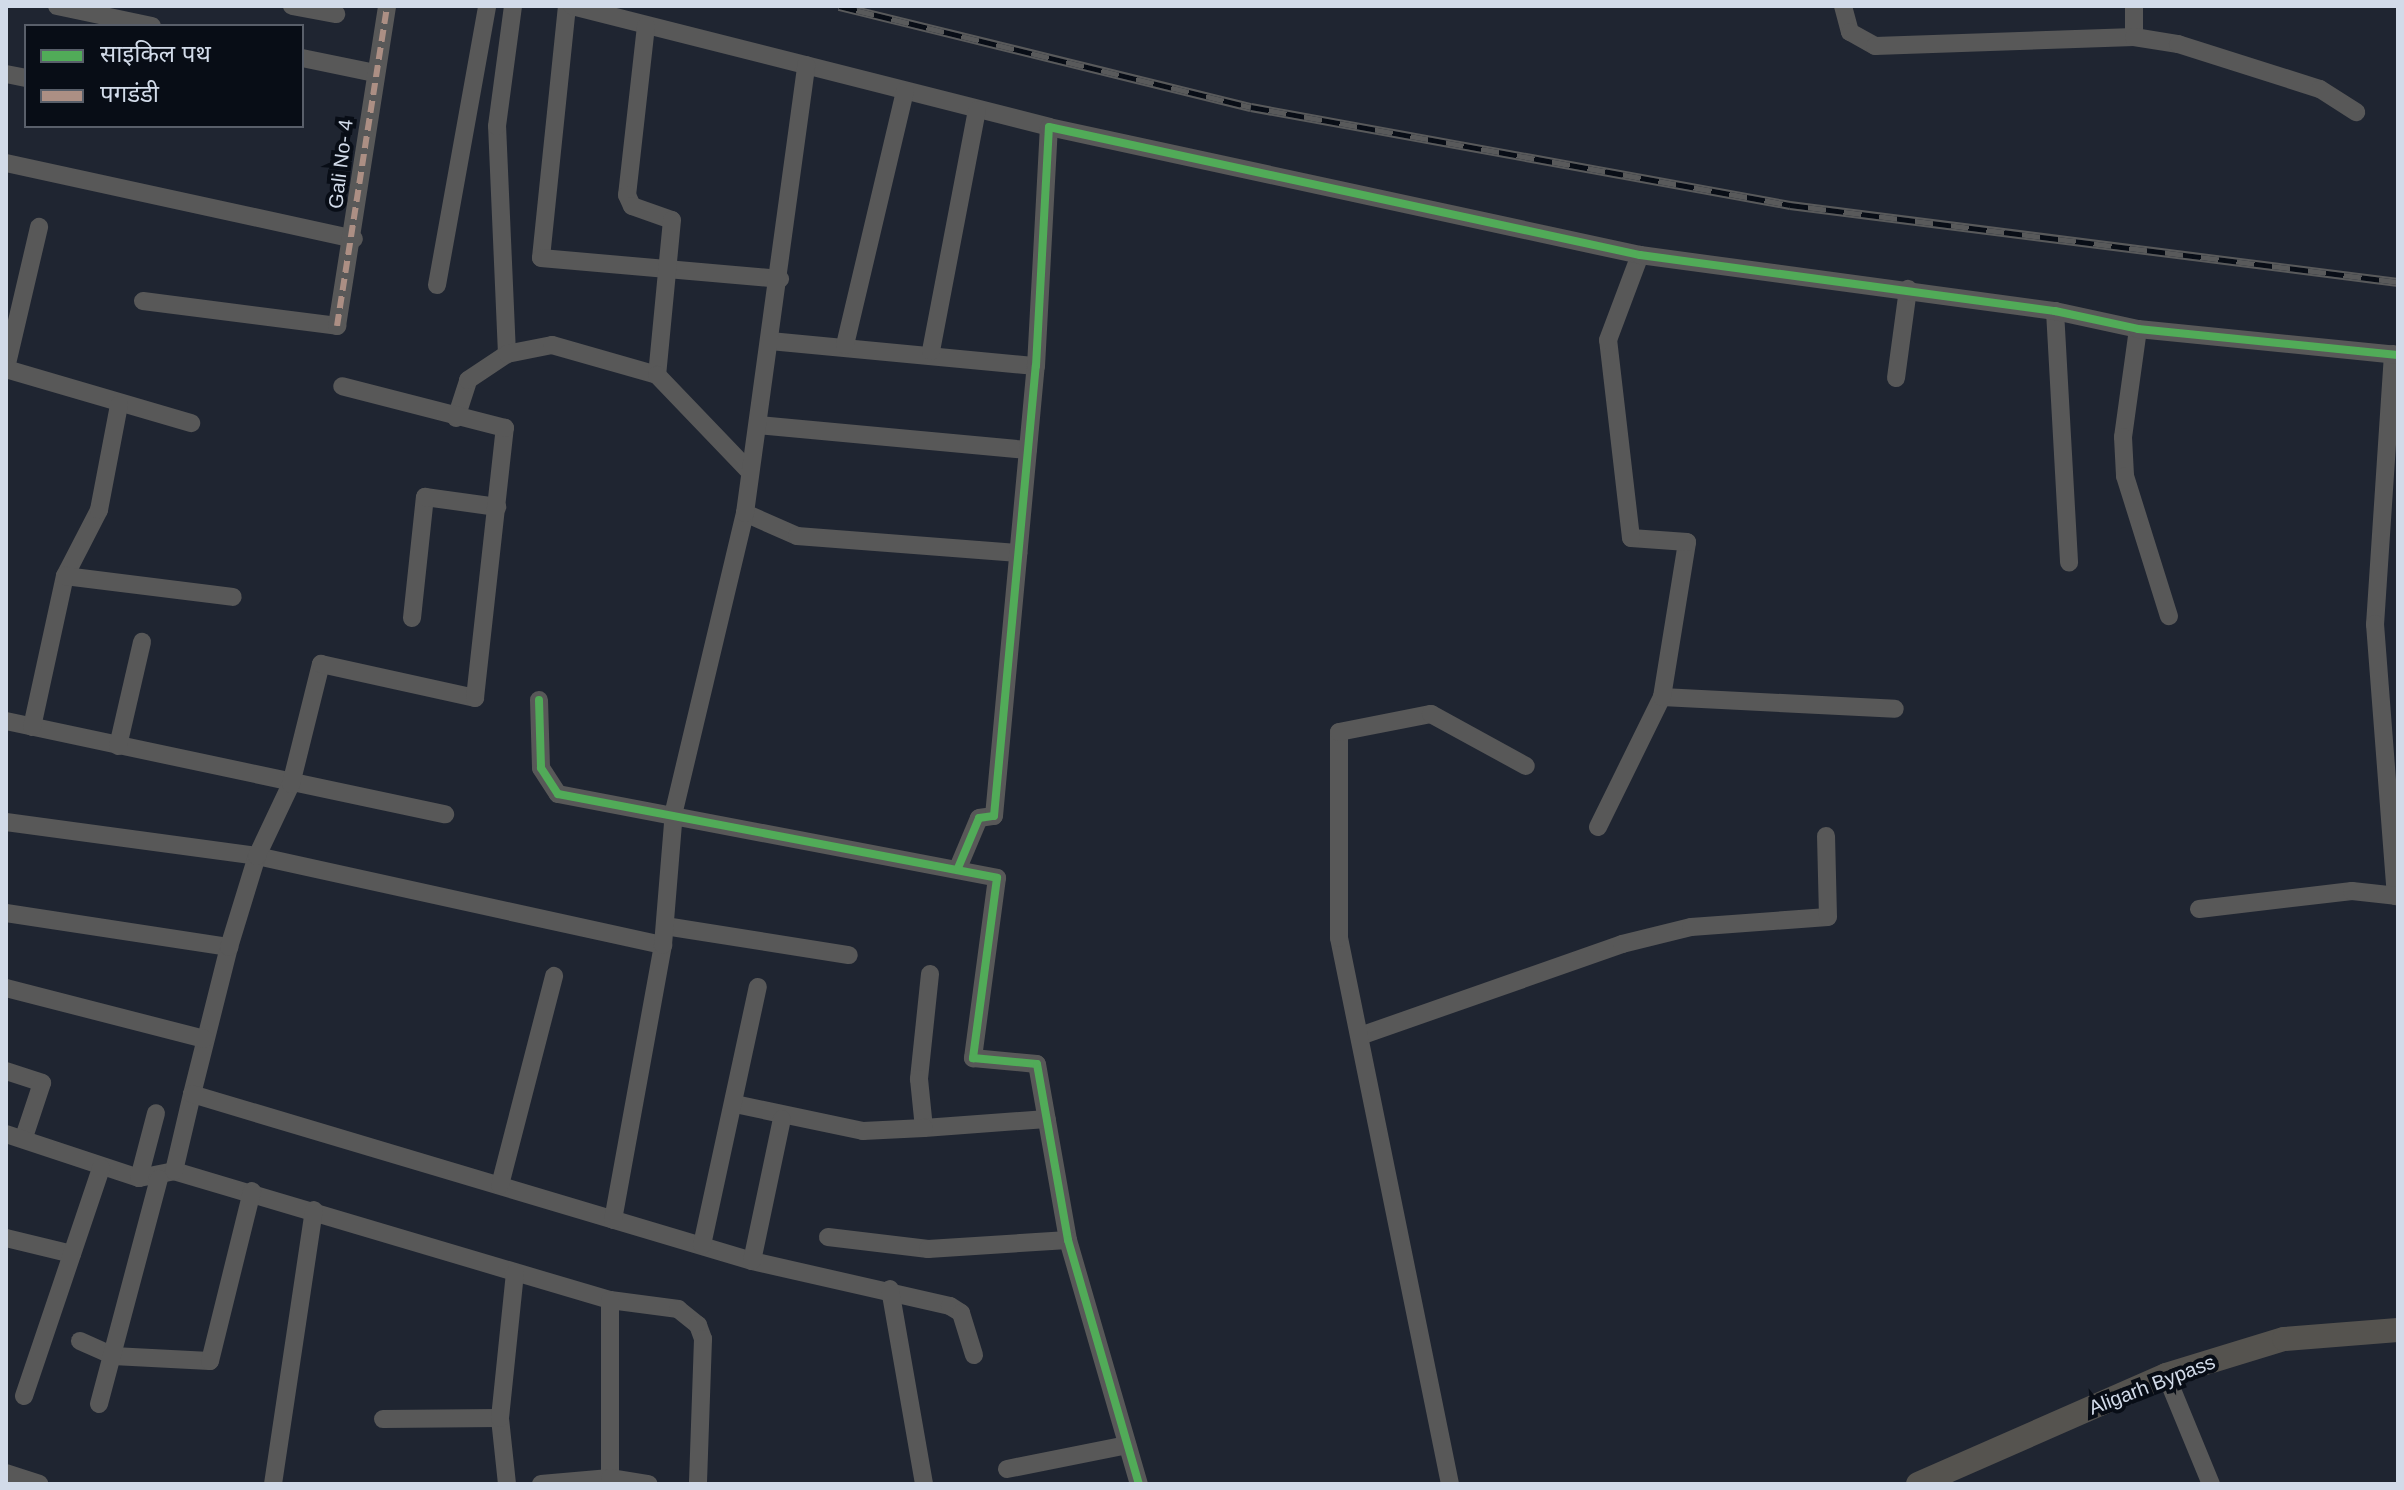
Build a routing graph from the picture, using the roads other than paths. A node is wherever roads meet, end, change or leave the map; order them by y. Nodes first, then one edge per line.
1 (57, 6) edge
2 (292, 6) edge
3 (387, 6) edge
4 (487, 6) edge
5 (513, 6) edge
6 (569, 6) edge
7 (1843, 6) edge
8 (2134, 6) edge
9 (336, 14) dead end
10 (142, 24) edge
11 (646, 26) junction
12 (2134, 37) junction
13 (304, 58) edge
14 (806, 65) junction
15 (375, 73) junction
16 (905, 91) junction
17 (977, 110) junction
18 (2356, 112) dead end
19 (1049, 127) junction
20 (6, 163) edge
21 (39, 227) dead end
22 (354, 239) junction
23 (1640, 255) junction
24 (667, 269) junction
25 (780, 279) junction
26 (437, 285) dead end
27 (1908, 289) junction
28 (143, 301) dead end
29 (2055, 311) junction
30 (2138, 329) junction
31 (770, 341) junction
32 (845, 345) junction
33 (931, 351) junction
34 (507, 354) junction
35 (2395, 354) edge
36 (1036, 366) junction
37 (6, 368) edge
38 (657, 375) junction
39 (1896, 378) dead end
40 (342, 386) dead end
41 (119, 405) junction
42 (456, 418) junction
43 (191, 423) dead end
44 (758, 425) junction
45 (1028, 450) junction
46 (750, 472) junction
47 (497, 507) junction
48 (745, 513) junction
49 (1018, 553) junction
50 (2069, 563) dead end
51 (65, 576) junction
52 (233, 597) dead end
53 (2169, 616) dead end
54 (412, 618) dead end
55 (142, 642) dead end
56 (1662, 697) junction
57 (539, 700) dead end
58 (1895, 709) dead end
59 (6, 721) edge
60 (32, 727) junction
61 (118, 746) junction
62 (1526, 766) dead end
63 (291, 784) junction
64 (674, 811) junction
65 (445, 814) dead end
66 (6, 822) edge
67 (1598, 827) dead end
68 (1826, 836) dead end
69 (257, 856) junction
70 (958, 868) junction
71 (2397, 896) edge
72 (2199, 909) dead end
73 (6, 913) edge
74 (665, 926) junction
75 (663, 945) junction
76 (229, 947) junction
77 (849, 955) dead end
78 (930, 974) dead end
79 (554, 976) dead end
80 (758, 987) dead end
81 (6, 988) edge
82 (1360, 1036) junction
83 (205, 1039) junction
84 (6, 1071) edge
85 (192, 1094) junction
86 (735, 1104) junction
87 (156, 1113) dead end
88 (782, 1119) junction
89 (1047, 1119) junction
90 (924, 1128) junction
91 (15, 1136) edge
92 (101, 1168) junction
93 (166, 1175) junction
94 (139, 1178) junction
95 (500, 1185) junction
96 (252, 1191) junction
97 (314, 1210) junction
98 (613, 1220) junction
99 (828, 1237) dead end
100 (6, 1238) edge
101 (1068, 1240) junction
102 (702, 1245) junction
103 (72, 1254) junction
104 (752, 1261) junction
105 (515, 1273) junction
106 (890, 1289) junction
107 (610, 1300) junction
108 (2398, 1330) edge
109 (80, 1341) dead end
110 (974, 1355) dead end
111 (113, 1356) junction
112 (2166, 1375) junction
113 (24, 1396) dead end
114 (99, 1404) dead end
115 (500, 1418) junction
116 (383, 1419) dead end
117 (1127, 1445) junction
118 (1007, 1469) dead end
119 (6, 1473) edge
120 (610, 1478) junction
121 (39, 1484) edge
122 (273, 1484) edge
123 (507, 1484) edge
124 (541, 1484) edge
125 (649, 1484) edge
126 (698, 1484) edge
127 (924, 1484) edge
128 (1139, 1484) edge
129 (1450, 1484) edge
130 (1918, 1484) edge
131 (2211, 1484) edge

1 - 10 street
2 - 9 street
3 - 15 street, Gali No- 4
4 - 26 street
5 - 34 street
6 - 11 street
6 - 24 street
7 - 12 street
8 - 12 street
11 - 14 street
11 - 24 street
12 - 18 street
13 - 15 street
14 - 16 street
14 - 25 street
15 - 22 street, Gali No- 4
16 - 17 street
16 - 32 street
17 - 19 street
17 - 33 street
19 - 23 street
19 - 36 street
20 - 22 street
21 - 37 street
22 - 28 street, Gali No- 4
23 - 27 street
23 - 56 street
24 - 25 street
24 - 38 street
25 - 31 street
27 - 29 street
27 - 39 street
29 - 30 street
29 - 50 street
30 - 35 street
30 - 53 street
31 - 32 street
31 - 44 street
32 - 33 street
33 - 36 street
34 - 38 street
34 - 42 street
35 - 71 street
36 - 45 street
37 - 41 street
38 - 46 street
40 - 42 street
41 - 43 street
41 - 51 street
42 - 47 street
44 - 45 street
44 - 46 street
45 - 49 street
46 - 48 street
47 - 54 street
47 - 63 street
48 - 49 street
48 - 64 street
49 - 70 street
51 - 52 street
51 - 60 street
55 - 61 street
56 - 58 street
56 - 67 street
57 - 64 street
59 - 60 street
60 - 61 street
61 - 63 street
62 - 82 street
63 - 65 street
63 - 69 street
64 - 70 street
64 - 74 street
66 - 69 street
68 - 82 street
69 - 75 street
69 - 76 street
70 - 89 street
71 - 72 street
73 - 76 street
74 - 75 street
74 - 77 street
75 - 98 street
76 - 83 street
78 - 90 street
79 - 95 street
80 - 86 street
81 - 83 street
82 - 129 street
83 - 85 street
84 - 91 street
85 - 93 street
85 - 95 street
86 - 88 street
86 - 102 street
87 - 94 street
88 - 90 street
88 - 104 street
89 - 90 street
89 - 101 street
91 - 92 street
92 - 94 street
92 - 103 street
93 - 94 street
93 - 96 street
93 - 111 street
95 - 98 street
96 - 97 street
96 - 111 street
97 - 105 street
97 - 122 street
98 - 102 street
99 - 101 street
100 - 103 street
101 - 117 street
102 - 104 street
103 - 113 street
104 - 106 street
105 - 107 street
105 - 115 street
106 - 110 street
106 - 127 street
107 - 120 street
107 - 126 street
108 - 112 main road, Aligarh Bypass
109 - 111 street
111 - 114 street
112 - 130 main road, Aligarh Bypass
112 - 131 street
115 - 116 street
115 - 123 street
117 - 118 street
117 - 128 street
119 - 121 street
120 - 124 street
120 - 125 street

